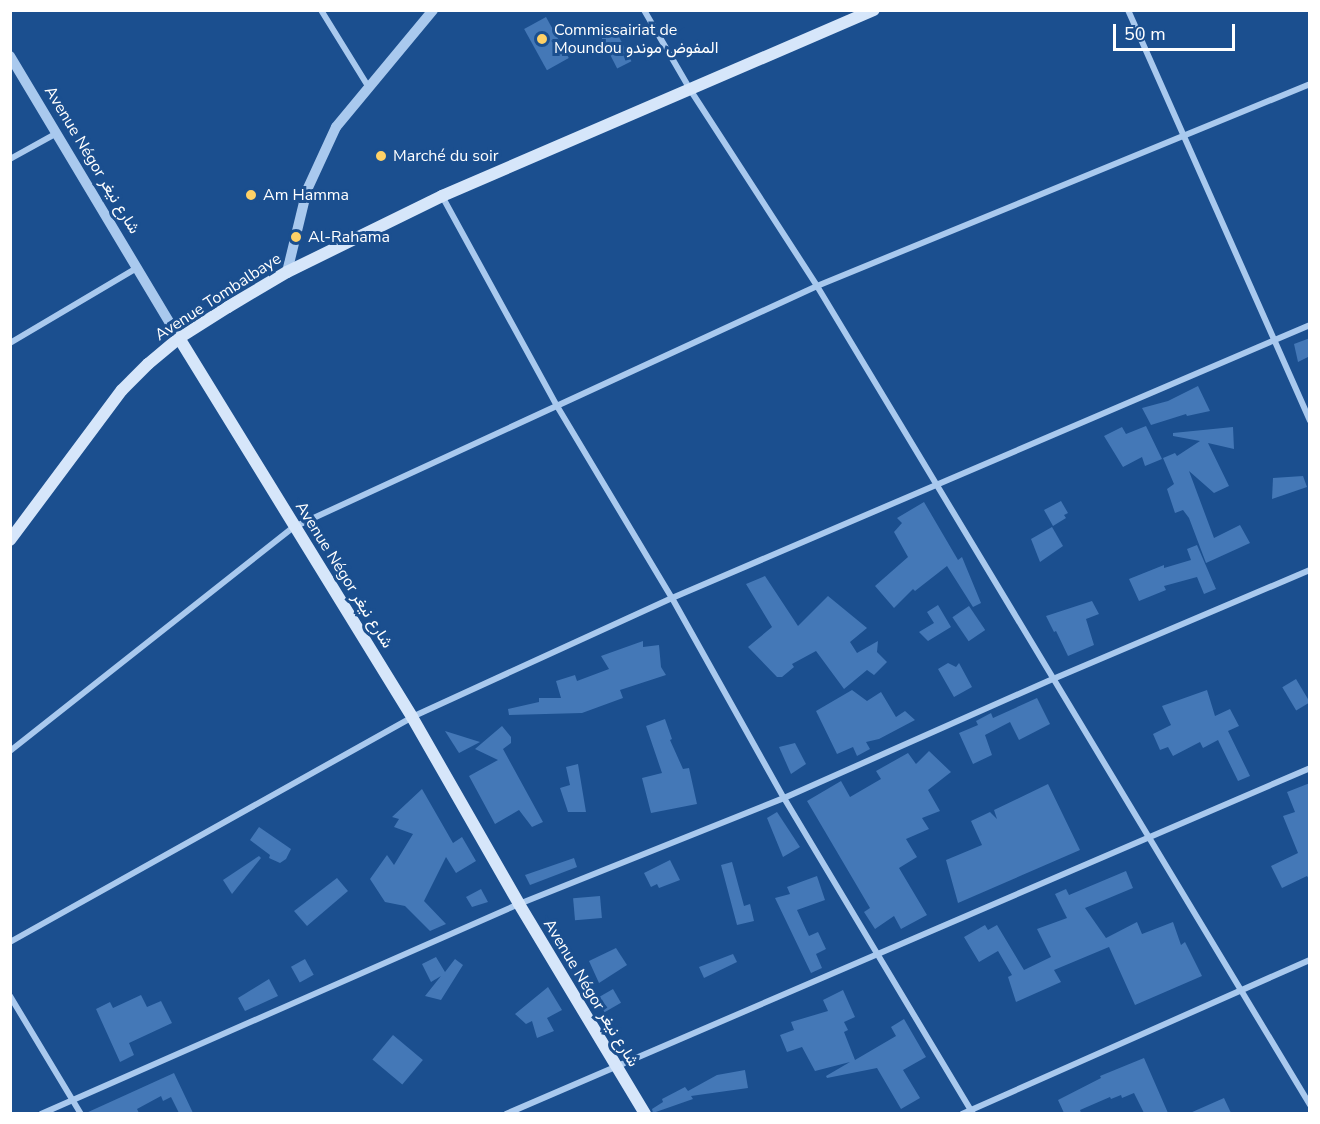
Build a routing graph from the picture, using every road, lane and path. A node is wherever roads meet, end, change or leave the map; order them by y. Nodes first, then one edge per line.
1 (321, 10) edge
2 (433, 10) edge
3 (644, 10) edge
4 (874, 10) edge
5 (1128, 10) edge
6 (10, 56) edge
7 (1310, 84) edge
8 (368, 86) junction
9 (692, 91) junction
10 (57, 133) junction
11 (1184, 136) junction
12 (10, 159) edge
13 (442, 196) junction
14 (137, 268) junction
15 (287, 272) junction
16 (817, 286) junction
17 (1310, 324) edge
18 (179, 338) junction
19 (1275, 340) junction
20 (10, 344) edge
21 (557, 406) junction
22 (1310, 420) edge
23 (937, 484) junction
24 (294, 527) junction
25 (10, 540) edge
26 (1310, 570) edge
27 (672, 598) junction
28 (1053, 679) junction
29 (412, 717) junction
30 (10, 751) edge
31 (1310, 768) edge
32 (784, 798) junction
33 (1149, 837) junction
34 (519, 904) junction
35 (10, 942) edge
36 (876, 955) junction
37 (1310, 960) edge
38 (1241, 990) junction
39 (10, 996) edge
40 (615, 1066) junction
41 (73, 1099) junction
42 (1310, 1105) edge
43 (972, 1112) edge
44 (41, 1113) edge
45 (81, 1113) edge
46 (506, 1113) edge
47 (645, 1113) edge
48 (962, 1113) edge

1 - 8 street
2 - 8 street
3 - 9 street
4 - 9 main road, Avenue Tombalbaye
5 - 11 street
6 - 10 street, Avenue Négor شارع نيغر
7 - 11 street
8 - 15 street
9 - 13 main road, Avenue Tombalbaye
9 - 16 street
10 - 12 street
10 - 14 street, Avenue Négor شارع نيغر
11 - 16 street
11 - 19 street
13 - 15 main road, Avenue Tombalbaye
13 - 21 street
14 - 18 street, Avenue Négor شارع نيغر
14 - 20 street
15 - 18 main road, Avenue Tombalbaye
16 - 21 street
16 - 23 street
17 - 19 street
18 - 24 main road, Avenue Négor شارع نيغر
18 - 25 main road, Avenue Tombalbaye
19 - 22 street
19 - 23 street
21 - 24 street
21 - 27 street
23 - 27 street
23 - 28 street
24 - 29 main road, Avenue Négor شارع نيغر
24 - 30 street
26 - 28 street
27 - 29 street
27 - 32 street
28 - 32 street
28 - 33 street
29 - 34 main road, Avenue Négor شارع نيغر
29 - 35 street
31 - 33 street
32 - 34 street
32 - 36 street
33 - 36 street
33 - 38 street
34 - 40 main road, Avenue Négor شارع نيغر
34 - 41 street
36 - 40 street
36 - 43 street
37 - 38 street
38 - 42 street
38 - 43 street
39 - 41 street
40 - 46 street
40 - 47 main road, Avenue Négor شارع نيغر
41 - 44 street
41 - 45 street
43 - 48 street

